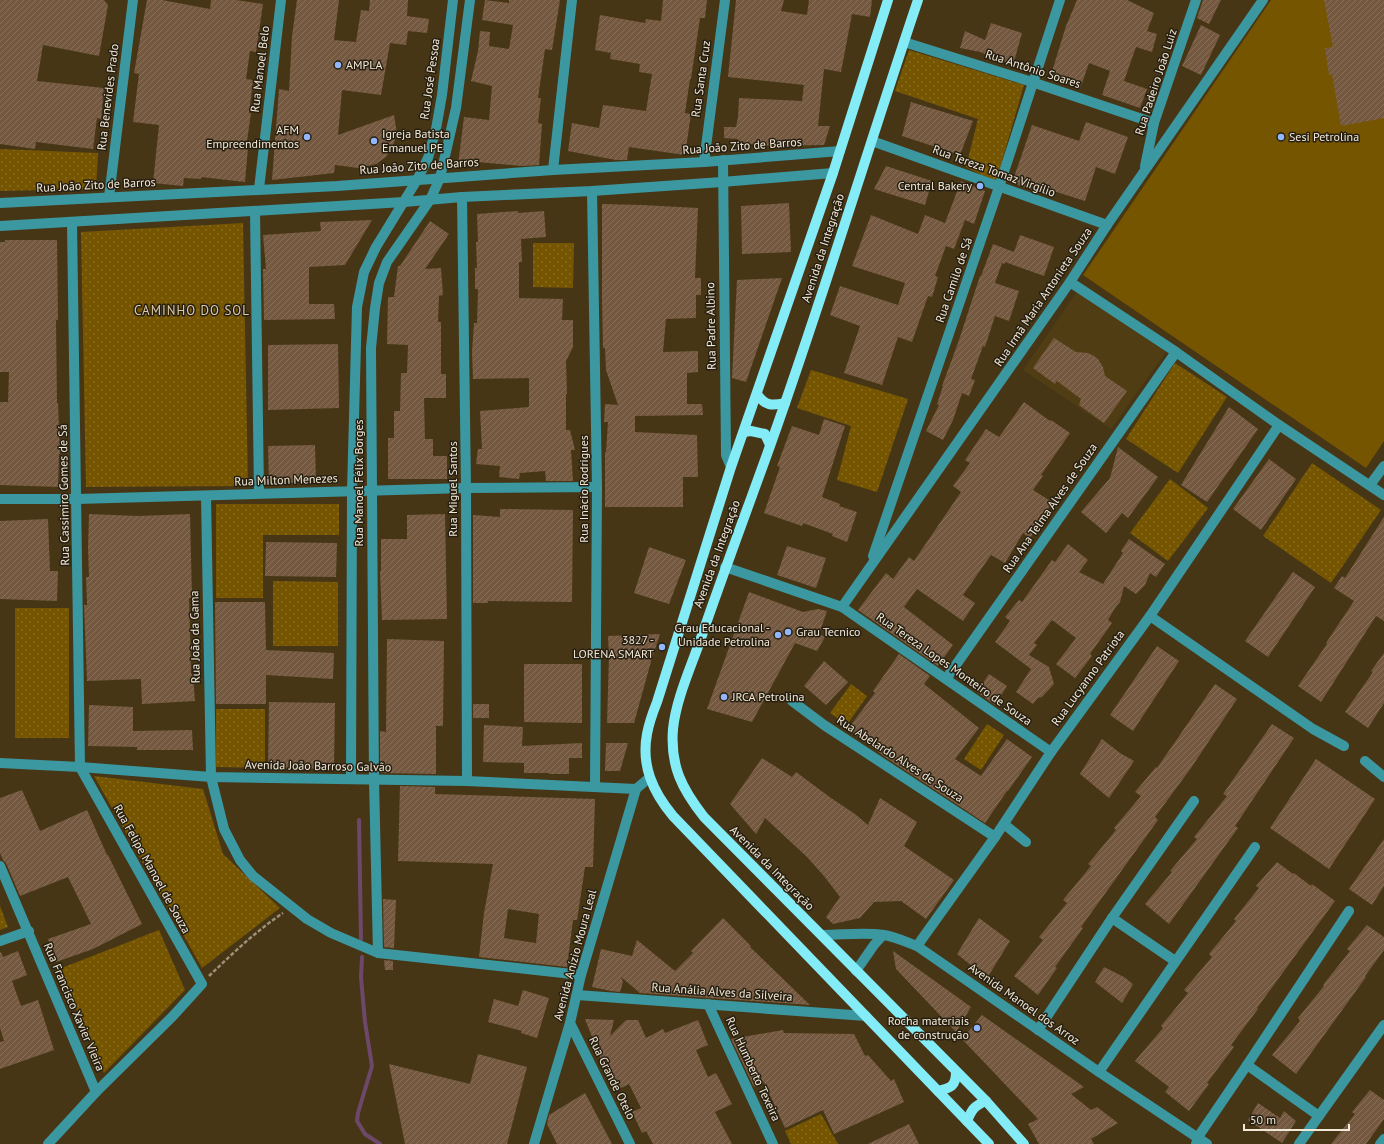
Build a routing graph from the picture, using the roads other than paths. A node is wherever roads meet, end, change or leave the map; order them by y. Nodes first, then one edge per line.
1 (133, 0) edge
2 (281, 0) edge
3 (453, 0) edge
4 (470, 0) edge
5 (572, 0) edge
6 (725, 0) edge
7 (888, 0) edge
8 (918, 0) edge
9 (1060, 0) edge
10 (1196, 0) edge
11 (1263, 0) edge
12 (904, 42) junction
13 (1032, 82) junction
14 (1154, 123) junction
15 (872, 141) junction
16 (840, 152) junction
17 (723, 160) junction
18 (704, 162) junction
19 (553, 170) junction
20 (1144, 172) junction
21 (833, 173) junction
22 (440, 178) junction
23 (417, 180) junction
24 (722, 182) junction
25 (999, 187) junction
26 (259, 189) junction
27 (592, 191) junction
28 (109, 196) junction
29 (462, 197) junction
30 (430, 200) junction
31 (404, 202) junction
32 (0, 203) edge
33 (255, 211) junction
34 (72, 222) junction
35 (1107, 224) junction
36 (0, 226) edge
37 (1070, 282) junction
38 (1176, 352) junction
39 (757, 394) junction
40 (785, 404) junction
41 (1280, 425) junction
42 (744, 432) junction
43 (770, 445) junction
44 (1384, 466) edge
45 (731, 467) junction
46 (1370, 485) junction
47 (597, 487) junction
48 (466, 488) junction
49 (372, 490) junction
50 (352, 491) junction
51 (259, 493) junction
52 (1384, 495) edge
53 (206, 496) junction
54 (0, 499) edge
55 (77, 499) junction
56 (725, 567) junction
57 (869, 567) junction
58 (842, 607) junction
59 (1150, 616) junction
60 (946, 680) junction
61 (792, 701) dead end
62 (1344, 746) dead end
63 (1051, 752) junction
64 (1365, 761) dead end
65 (0, 763) edge
66 (80, 767) junction
67 (211, 777) junction
68 (1384, 777) edge
69 (649, 778) junction
70 (351, 779) junction
71 (374, 780) junction
72 (467, 780) junction
73 (594, 786) junction
74 (636, 789) junction
75 (1194, 801) dead end
76 (1004, 824) junction
77 (995, 837) junction
78 (1026, 842) dead end
79 (1255, 847) dead end
80 (0, 866) edge
81 (1349, 911) dead end
82 (1112, 918) junction
83 (29, 931) junction
84 (822, 935) junction
85 (883, 935) junction
86 (0, 941) edge
87 (917, 946) junction
88 (378, 954) junction
89 (1175, 961) junction
90 (856, 971) junction
91 (581, 975) junction
92 (577, 995) junction
93 (708, 1004) junction
94 (866, 1016) junction
95 (570, 1023) junction
96 (1384, 1025) edge
97 (1038, 1030) junction
98 (1247, 1065) junction
99 (956, 1072) junction
100 (1099, 1072) junction
101 (938, 1091) junction
102 (96, 1092) junction
103 (986, 1101) junction
104 (1319, 1116) junction
105 (967, 1121) junction
106 (1197, 1140) edge
107 (1384, 1140) edge
108 (48, 1144) edge
109 (534, 1144) edge
110 (630, 1144) edge
111 (773, 1144) edge
112 (989, 1144) edge
113 (1024, 1144) edge
114 (1207, 1144) edge
115 (1299, 1144) edge
116 (1380, 1144) edge

1 - 28 street, Rua Benevides Prado
2 - 26 street, Rua Manoel Belo
3 - 23 street, Rua José Pessoa
4 - 22 street
5 - 19 street
6 - 18 street, Rua Santa Cruz
7 - 16 main road, Avenida da Integração
8 - 12 main road, Avenida da Integração
9 - 13 street, Rua Camilo de Sá
10 - 14 street, Rua Padeiro João Luiz
11 - 20 street, Rua Irmã Maria Antonieta Souza
12 - 13 street, Rua Antônio Soares
12 - 15 main road, Avenida da Integração
13 - 14 street, Rua Antônio Soares
13 - 25 street, Rua Camilo de Sá
14 - 20 street, Rua Padeiro João Luiz
15 - 25 street, Rua Tereza Tomaz Virgílio
15 - 40 main road, Avenida da Integração
16 - 17 street, Rua João Zito de Barros
16 - 21 main road, Avenida da Integração
17 - 18 street, Rua João Zito de Barros
17 - 24 street, Rua Padre Albino
18 - 19 street, Rua João Zito de Barros
19 - 22 street, Rua João Zito de Barros
20 - 35 street, Rua Irmã Maria Antonieta Souza
21 - 24 street
21 - 39 main road, Avenida da Integração
22 - 23 street, Rua João Zito de Barros
22 - 30 street
23 - 26 street, Rua João Zito de Barros
23 - 31 street, Rua José Pessoa
24 - 27 street
24 - 45 street, Rua Padre Albino
25 - 35 street, Rua Tereza Tomaz Virgílio
25 - 57 street, Rua Camilo de Sá
26 - 28 street, Rua João Zito de Barros
27 - 29 street
27 - 47 street, Rua Inácio Rodrigues
28 - 32 street, Rua João Zito de Barros
29 - 30 street
29 - 48 street, Rua Miguel Santos
30 - 31 street
30 - 49 street, Rua Manoel Félix Borges
31 - 33 street
31 - 50 street, Rua Manoel Félix Borges
33 - 34 street
33 - 51 street
34 - 36 street
34 - 55 street, Rua Cassimiro Gomes de Sá
35 - 37 street, Rua Irmã Maria Antonieta Souza
37 - 38 street
37 - 57 street, Rua Irmã Maria Antonieta Souza
38 - 41 street
38 - 60 street, Rua Ana Telma Alves de Souza
39 - 40 main road
39 - 42 main road, Avenida da Integração
40 - 43 main road, Avenida da Integração
41 - 46 street
41 - 59 street, Rua Lucyanno Patriota
42 - 43 main road
42 - 45 main road, Avenida da Integração
43 - 56 main road, Avenida da Integração
44 - 46 street
45 - 69 main road, Avenida da Integração
46 - 52 street
47 - 48 street, Rua Milton Menezes
47 - 73 street, Rua Inácio Rodrigues
48 - 49 street, Rua Milton Menezes
48 - 72 street, Rua Miguel Santos
49 - 50 street, Rua Milton Menezes
49 - 71 street, Rua Manoel Félix Borges
50 - 51 street, Rua Milton Menezes
50 - 70 street, Rua Manoel Félix Borges
51 - 53 street, Rua Milton Menezes
53 - 55 street, Rua Milton Menezes
53 - 67 street, Rua João da Gama
54 - 55 street, Rua Milton Menezes
55 - 66 street, Rua Cassimiro Gomes de Sá
56 - 58 street, Rua Tereza Lopes Monteiro de Souza
56 - 84 main road, Avenida da Integração
57 - 58 street, Rua Irmã Maria Antonieta Souza
58 - 60 street, Rua Tereza Lopes Monteiro de Souza
59 - 62 street
59 - 63 street, Rua Lucyanno Patriota
60 - 63 street, Rua Tereza Lopes Monteiro de Souza
61 - 77 street, Rua Abelardo Alves de Souza
63 - 76 street, Rua Lucyanno Patriota
64 - 68 street
65 - 66 street, Avenida João Barroso Galvão
66 - 67 street, Avenida João Barroso Galvão
66 - 102 street, Rua Felipe Manoel de Souza
67 - 70 street, Avenida João Barroso Galvão
67 - 88 street
69 - 74 street
69 - 94 main road, Avenida da Integração
70 - 71 street, Avenida João Barroso Galvão
71 - 72 street, Avenida João Barroso Galvão
71 - 88 street, Rua Manoel Félix Borges
72 - 73 street, Avenida João Barroso Galvão
73 - 74 street, Avenida João Barroso Galvão
74 - 91 street, Avenida Anízio Moura Leal
75 - 82 street
76 - 77 street, Rua Lucyanno Patriota
76 - 78 street
77 - 87 street, Rua Lucyanno Patriota
79 - 89 street
80 - 83 street, Rua Francisco Xavier Vieira
81 - 98 street
82 - 89 street
82 - 97 street
83 - 86 street
83 - 102 street, Rua Francisco Xavier Vieira
84 - 85 street, Avenida Manoel dos Arroz
84 - 90 main road, Avenida da Integração
85 - 87 street, Avenida Manoel dos Arroz
85 - 90 street
87 - 97 street, Avenida Manoel dos Arroz
88 - 91 street
89 - 100 street
90 - 99 main road, Avenida da Integração
91 - 92 street, Avenida Anízio Moura Leal
92 - 93 street, Rua Anália Alves da Silveira
92 - 95 street, Avenida Anízio Moura Leal
93 - 94 street, Rua Anália Alves da Silveira
93 - 111 street, Rua Humberto Texeira
94 - 101 main road, Avenida da Integração
95 - 109 street, Avenida Anízio Moura Leal
95 - 110 street, Rua Grande Otelo
96 - 104 street
97 - 100 street, Avenida Manoel dos Arroz
98 - 104 street
98 - 106 street
99 - 101 main road
99 - 103 main road, Avenida da Integração
100 - 106 street, Avenida Manoel dos Arroz
101 - 105 main road, Avenida da Integração
102 - 108 street
103 - 105 main road
103 - 113 main road, Avenida da Integração
104 - 115 street
105 - 112 main road, Avenida da Integração
106 - 114 street, Avenida Manoel dos Arroz
107 - 116 street

